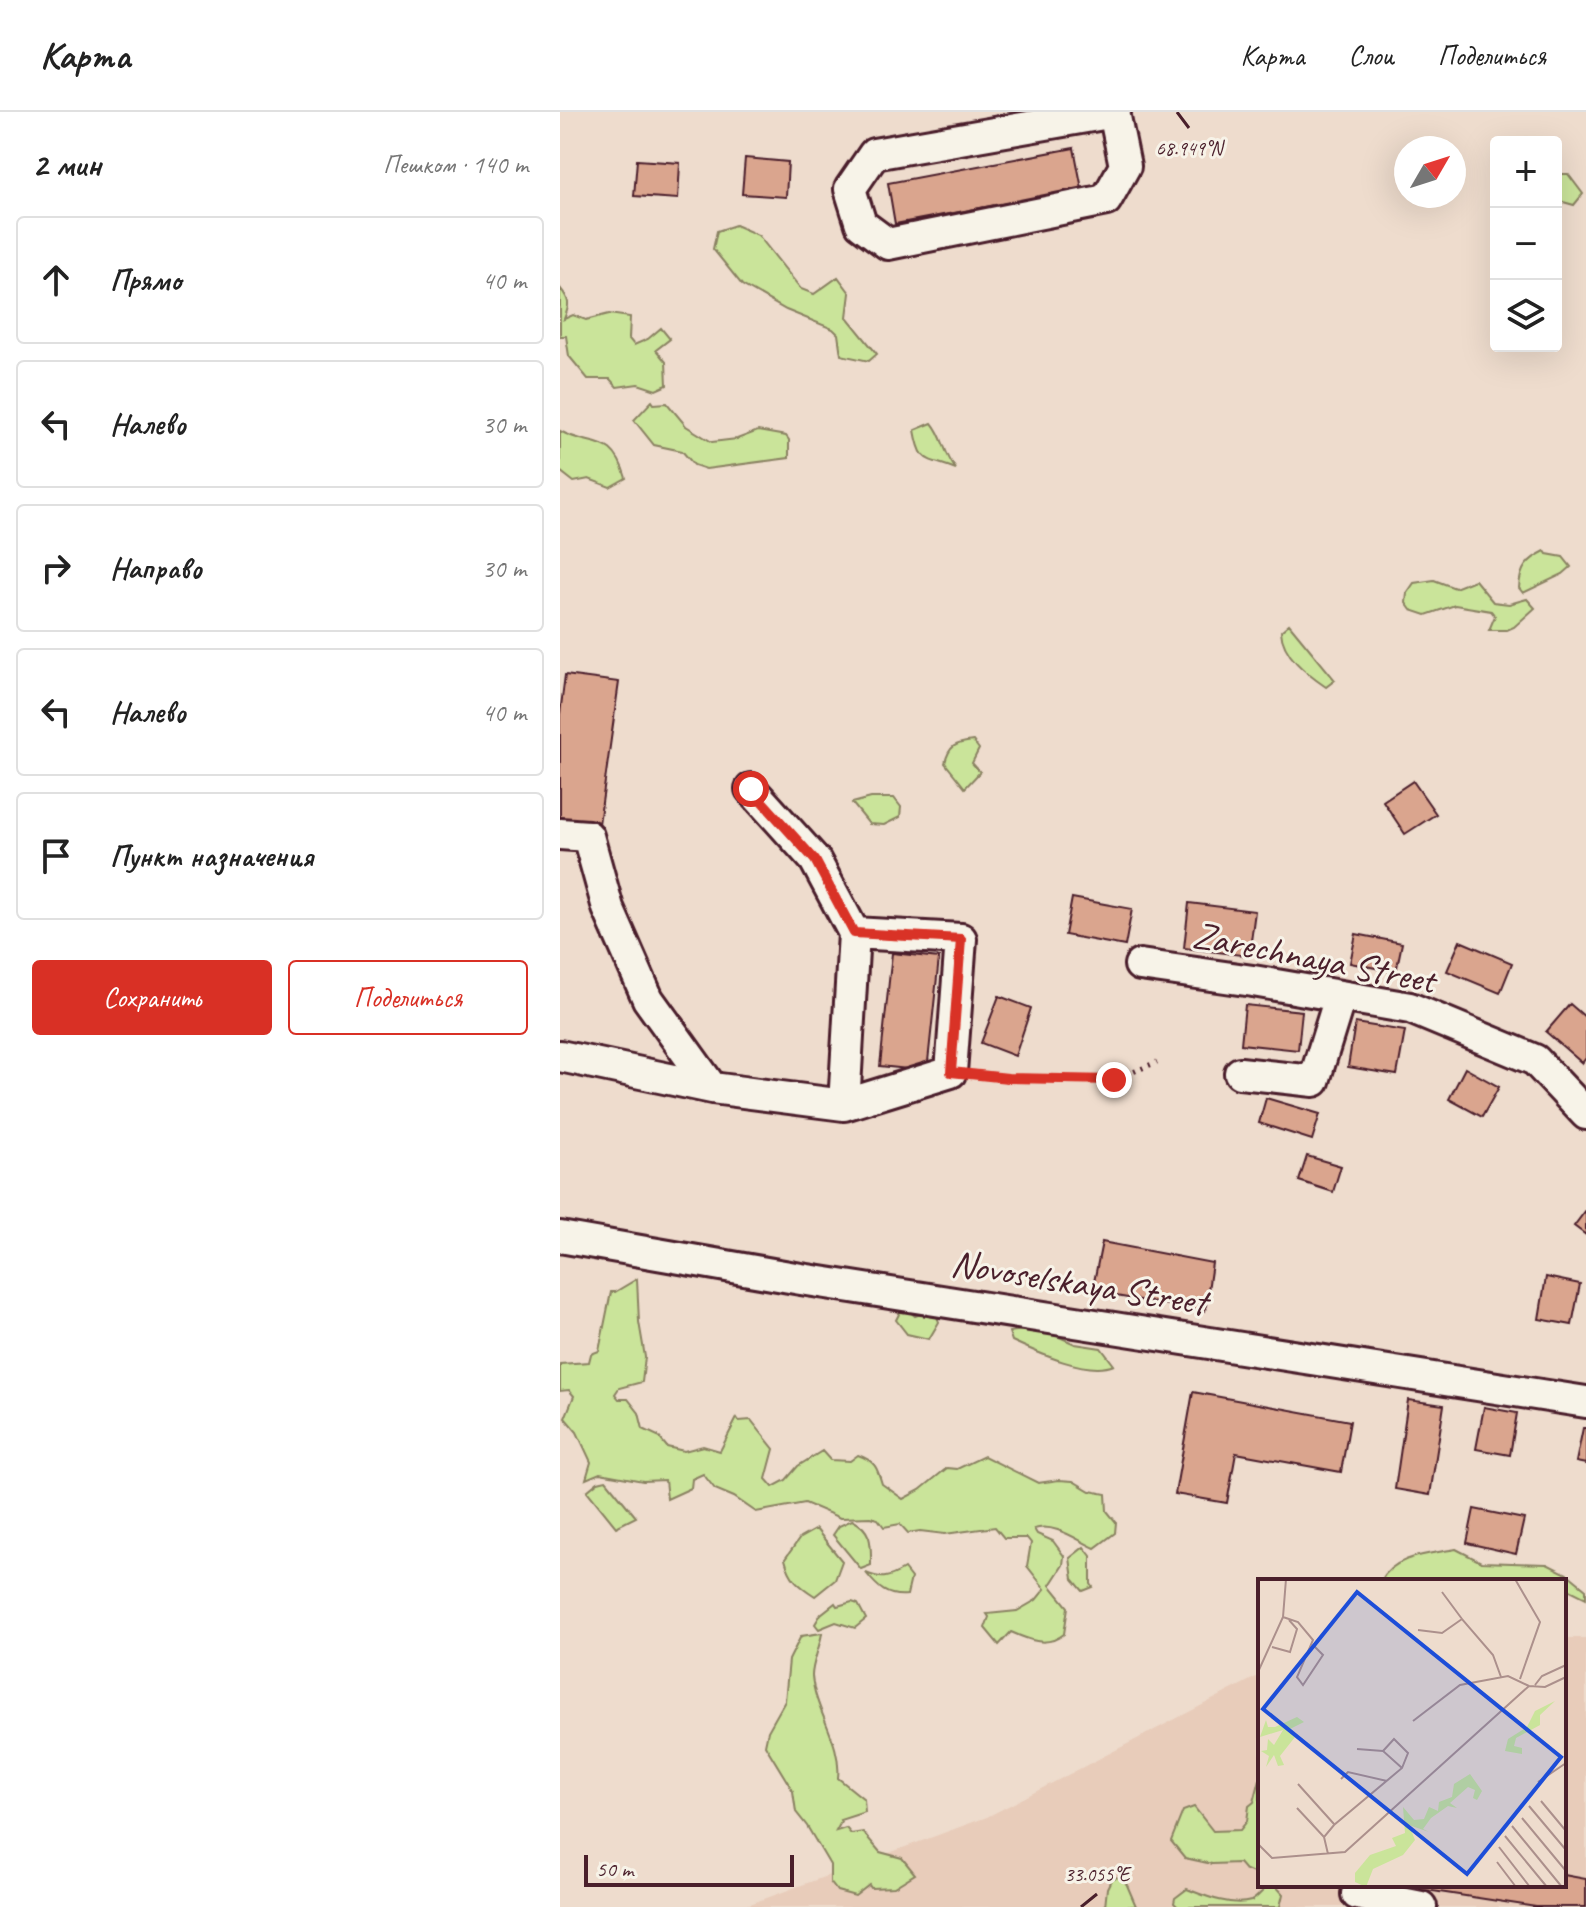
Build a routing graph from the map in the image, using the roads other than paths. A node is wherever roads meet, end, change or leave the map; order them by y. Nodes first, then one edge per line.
1 (1114, 112) edge
2 (751, 789) dead end
3 (560, 834) edge
4 (854, 933) junction
5 (1140, 965) dead end
6 (1340, 997) junction
7 (560, 1056) edge
8 (1240, 1073) dead end
9 (712, 1088) junction
10 (844, 1105) junction
11 (1586, 1114) edge
12 (560, 1237) edge
13 (1586, 1402) edge
14 (1357, 1894) dead end
15 (1421, 1907) edge

1 - 1 street
2 - 4 street
3 - 9 street
4 - 10 street
4 - 10 street
5 - 6 street, Zarechnaya Street
6 - 8 street
6 - 11 street, Zarechnaya Street
7 - 9 street
9 - 10 street
12 - 13 street, Novoselskaya Street
14 - 15 street

